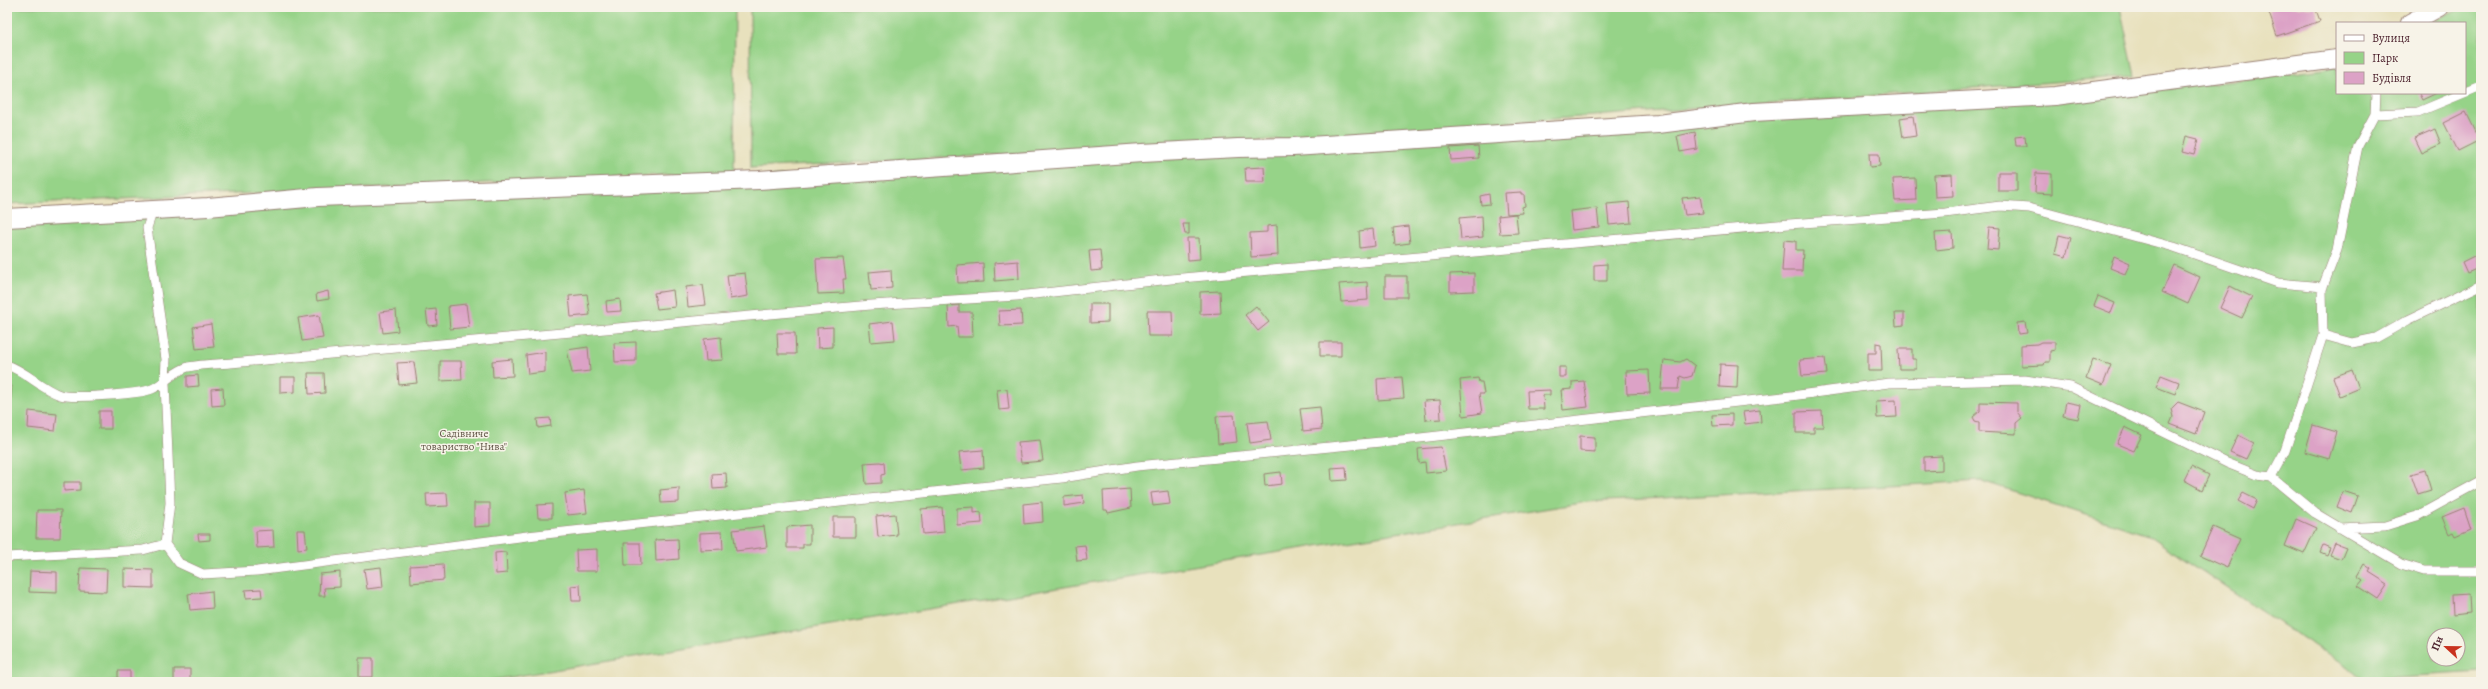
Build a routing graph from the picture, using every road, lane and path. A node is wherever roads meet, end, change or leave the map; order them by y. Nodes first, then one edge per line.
1 (2439, 7) edge
2 (2412, 22) edge
3 (2336, 59) edge
4 (2481, 86) edge
5 (2466, 92) edge
6 (2376, 94) edge
7 (2462, 94) edge
8 (2375, 114) junction
9 (153, 210) junction
10 (7, 218) edge
11 (2481, 285) edge
12 (2323, 287) junction
13 (2323, 334) junction
14 (7, 365) edge
15 (165, 383) junction
16 (2271, 477) junction
17 (2481, 481) edge
18 (2339, 528) junction
19 (165, 544) junction
20 (7, 557) edge
21 (2481, 570) edge

1 - 2 street
3 - 9 street
4 - 5 lane
6 - 8 lane
7 - 8 lane
8 - 12 lane
9 - 10 street
9 - 15 lane
11 - 13 lane
12 - 13 lane
12 - 15 lane
13 - 16 lane
14 - 15 lane
15 - 19 lane
16 - 18 lane
16 - 19 lane
17 - 18 lane
18 - 21 lane
19 - 20 lane

